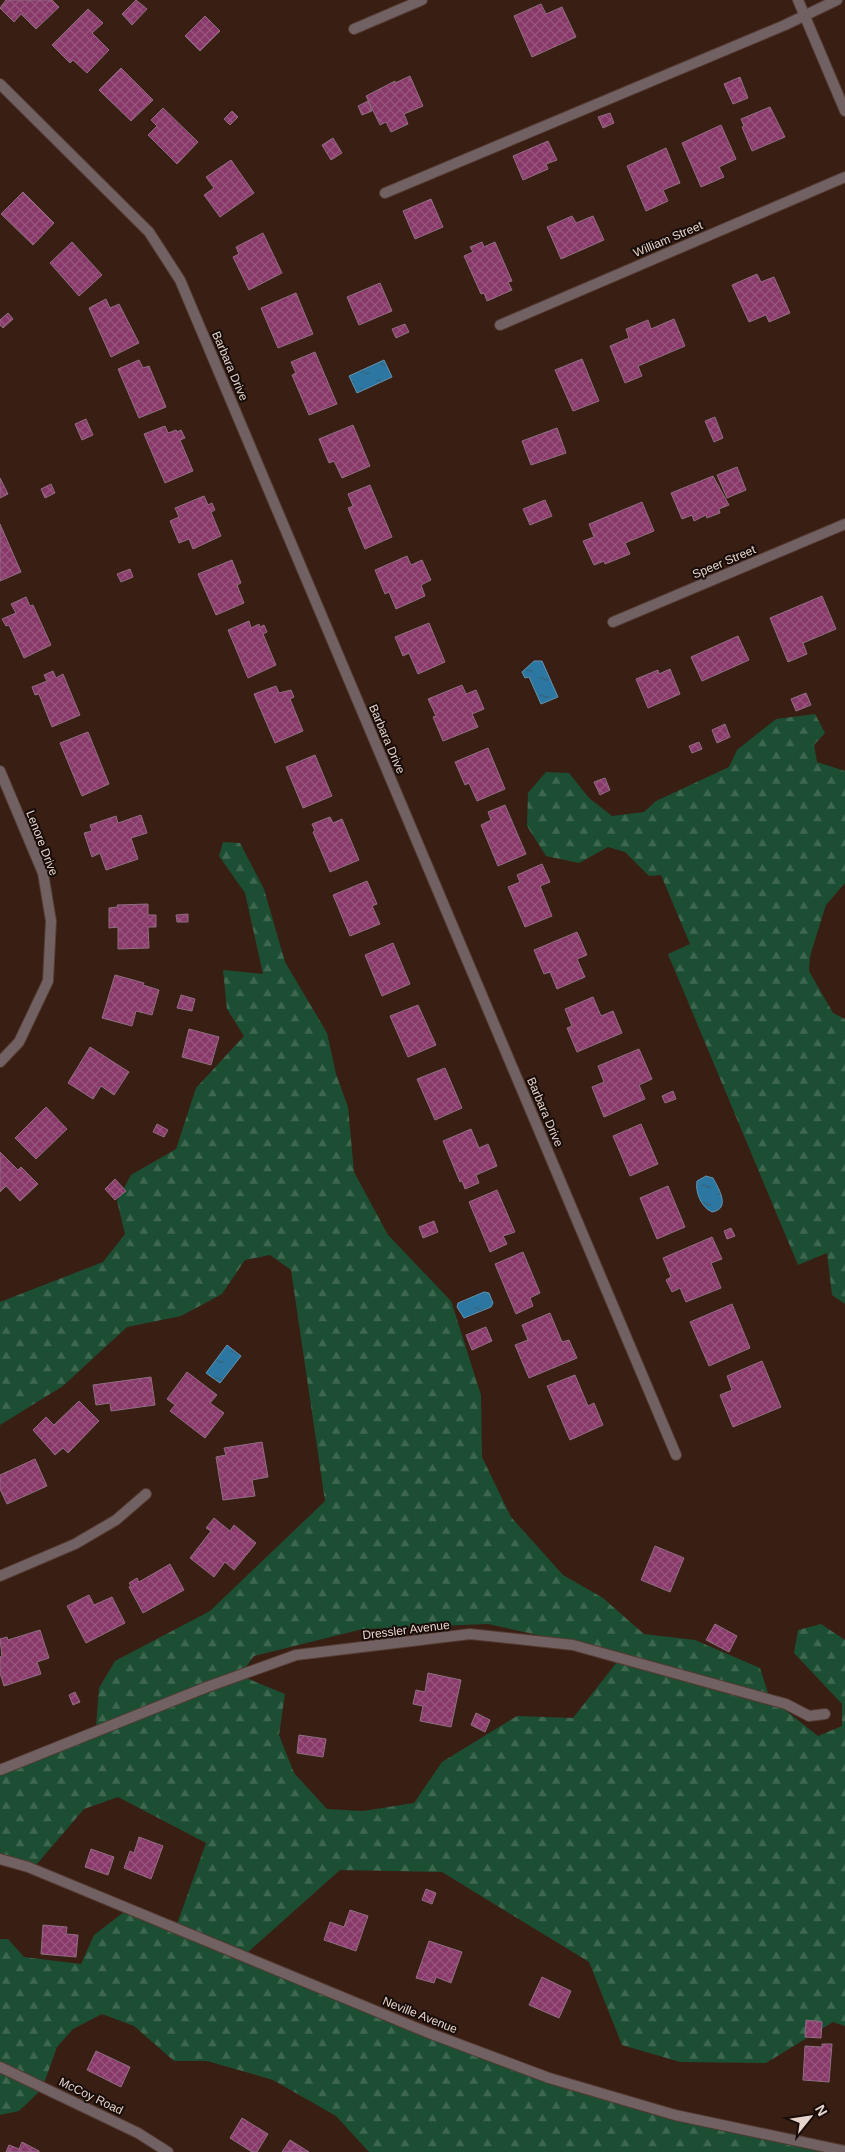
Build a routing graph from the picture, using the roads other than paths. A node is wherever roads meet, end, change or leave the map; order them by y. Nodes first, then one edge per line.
1 (422, 0) edge
2 (798, 0) edge
3 (837, 0) edge
4 (805, 16) junction
5 (354, 29) dead end
6 (0, 84) edge
7 (845, 111) edge
8 (845, 177) edge
9 (386, 193) dead end
10 (500, 325) dead end
11 (845, 524) edge
12 (613, 622) dead end
13 (0, 771) edge
14 (0, 1062) edge
15 (676, 1455) dead end
16 (146, 1494) dead end
17 (0, 1576) edge
18 (825, 1714) dead end
19 (0, 1770) edge
20 (0, 1859) edge
21 (0, 2067) edge
22 (168, 2152) edge
23 (845, 2152) edge

1 - 5 street
2 - 4 street
3 - 4 street
4 - 7 street
4 - 9 street
6 - 15 street, Barbara Drive
8 - 10 street, William Street
11 - 12 street, Speer Street
13 - 14 street, Lenore Drive
16 - 17 street
18 - 19 street, Dressler Avenue
20 - 23 street, Neville Avenue
21 - 22 street, McCoy Road

